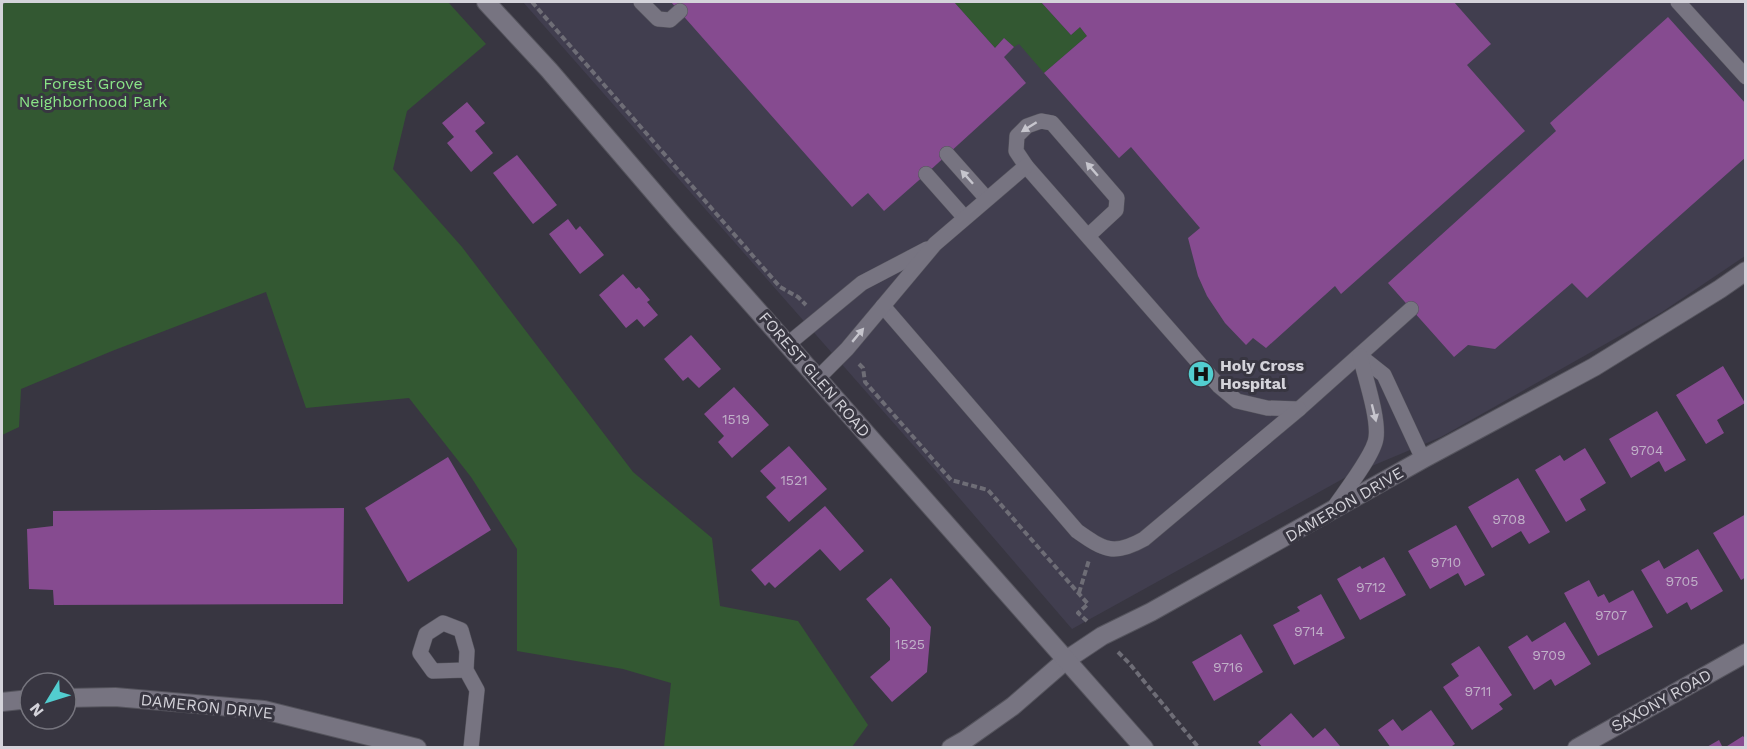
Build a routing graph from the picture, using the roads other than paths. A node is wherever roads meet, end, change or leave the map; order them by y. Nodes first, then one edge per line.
1 (486, 2) edge
2 (641, 2) edge
3 (1678, 2) edge
4 (680, 12) dead end
5 (1746, 77) edge
6 (947, 154) dead end
7 (1026, 166) junction
8 (926, 174) dead end
9 (987, 199) junction
10 (965, 218) junction
11 (1088, 236) junction
12 (935, 244) junction
13 (1746, 271) edge
14 (883, 306) junction
15 (1411, 309) dead end
16 (788, 344) junction
17 (1360, 356) junction
18 (818, 378) junction
19 (1299, 409) junction
20 (1423, 459) junction
21 (1331, 512) junction
22 (1746, 653) edge
23 (1066, 660) junction
24 (466, 670) dead end
25 (78, 698) edge
26 (18, 700) edge
27 (2, 702) edge
28 (417, 747) edge
29 (471, 747) edge
30 (951, 747) edge
31 (1144, 747) edge
32 (1577, 747) edge

1 - 16 street, FOREST GLEN ROAD
2 - 4 lane
3 - 5 lane
9 -> 6 lane
7 - 9 lane
7 - 11 lane
11 -> 7 lane
8 - 10 lane
9 - 10 lane
10 - 12 lane
11 - 19 lane
12 - 14 lane
12 - 16 lane
13 - 20 street, DAMERON DRIVE
18 -> 14 lane
14 - 19 lane
15 - 17 lane
16 - 18 street, FOREST GLEN ROAD
17 - 19 lane
17 - 20 lane
17 -> 21 lane
18 - 23 street, FOREST GLEN ROAD
20 - 21 street, DAMERON DRIVE
21 - 23 street, DAMERON DRIVE
22 - 32 street, SAXONY ROAD
23 - 30 street, DAMERON DRIVE
23 - 31 street, FOREST GLEN ROAD
24 - 29 lane
25 - 28 street, DAMERON DRIVE
26 - 27 street

